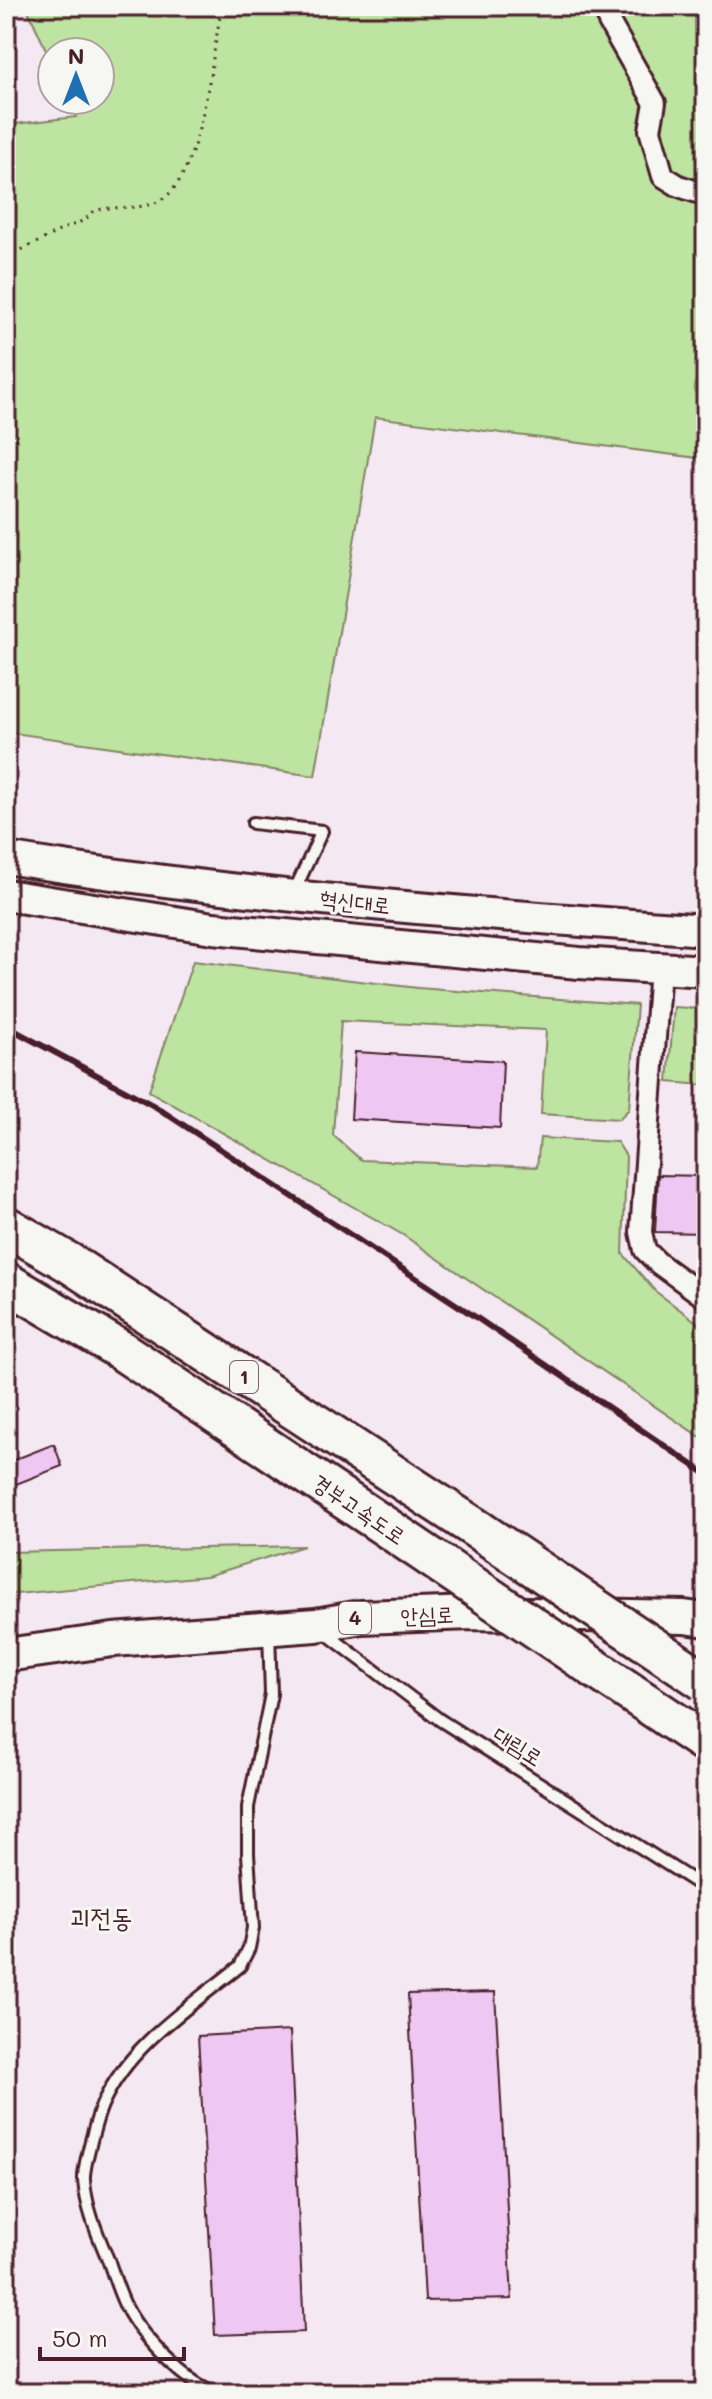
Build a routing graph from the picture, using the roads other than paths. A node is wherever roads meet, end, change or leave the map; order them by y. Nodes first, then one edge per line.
1 (607, 6) edge
2 (706, 195) edge
3 (253, 823) dead end
4 (6, 858) edge
5 (6, 895) edge
6 (292, 896) junction
7 (706, 930) edge
8 (660, 968) junction
9 (706, 971) edge
10 (6, 1226) edge
11 (6, 1282) edge
12 (706, 1298) edge
13 (706, 1620) edge
14 (316, 1625) junction
15 (269, 1629) junction
16 (6, 1655) edge
17 (705, 1682) edge
18 (706, 1743) edge
19 (706, 1889) edge
20 (219, 2393) edge

1 - 2 street
3 - 6 lane
4 - 6 main road, 혁신대로
5 - 8 main road
6 - 7 main road, 혁신대로
8 - 9 main road
8 - 12 street
10 - 17 highway, 1, bridge
11 - 18 highway, 경부고속도로 / 1, bridge
13 - 14 main road, 안심로 / 4
14 - 15 main road, 안심로 / 4
14 - 19 lane, 대림로
15 - 16 main road, 안심로 / 4
15 - 20 lane

